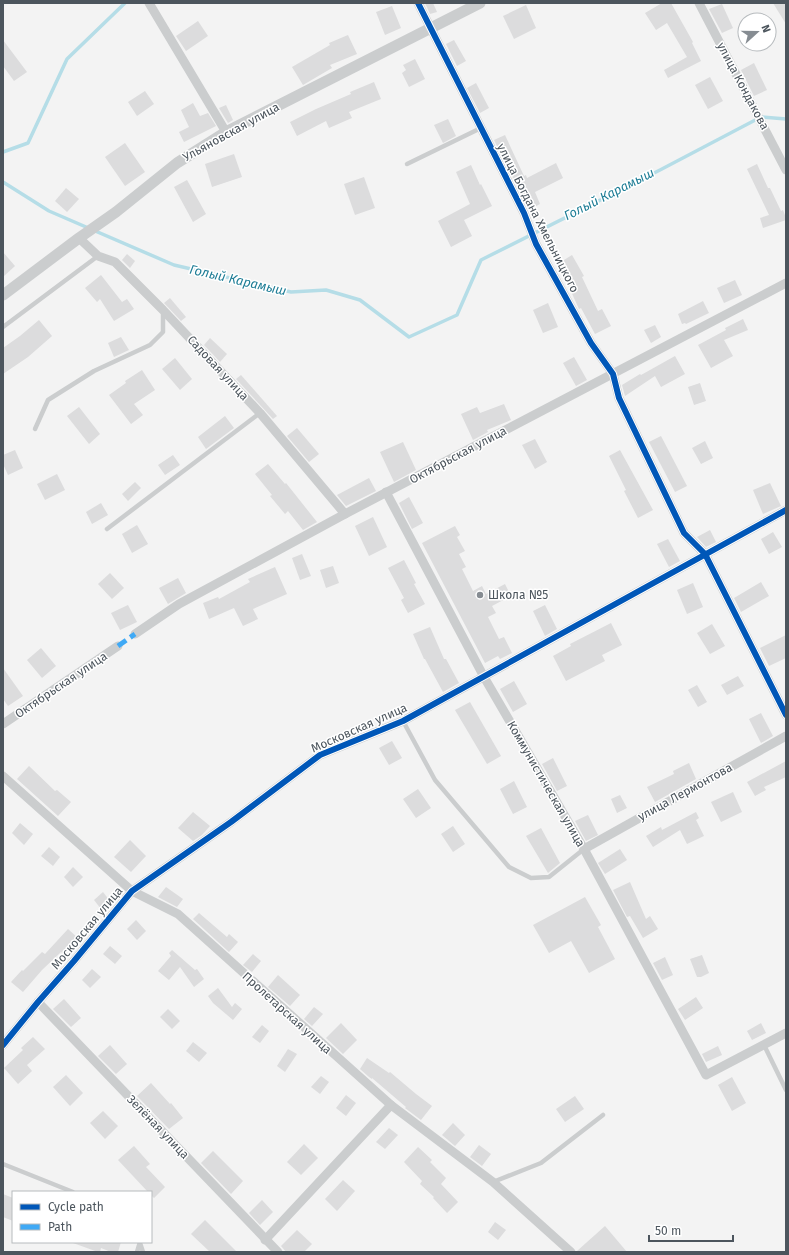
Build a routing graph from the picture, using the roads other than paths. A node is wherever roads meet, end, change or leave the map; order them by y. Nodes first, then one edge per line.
1 (150, 3) edge
2 (418, 3) edge
3 (480, 3) edge
4 (699, 3) edge
5 (430, 29) junction
6 (481, 128) junction
7 (226, 132) junction
8 (407, 164) dead end
9 (786, 170) edge
10 (79, 238) junction
11 (98, 256) junction
12 (786, 283) edge
13 (3, 295) edge
14 (163, 310) junction
15 (3, 327) edge
16 (613, 374) junction
17 (260, 413) junction
18 (35, 429) dead end
19 (386, 492) junction
20 (786, 510) edge
21 (345, 514) junction
22 (107, 529) dead end
23 (705, 554) junction
24 (135, 634) dead end
25 (118, 646) dead end
26 (484, 677) junction
27 (786, 715) edge
28 (403, 722) junction
29 (3, 724) edge
30 (786, 736) edge
31 (3, 776) edge
32 (584, 849) junction
33 (132, 891) junction
34 (38, 1002) junction
35 (786, 1033) edge
36 (3, 1045) edge
37 (764, 1045) junction
38 (786, 1090) edge
39 (391, 1105) junction
40 (603, 1114) dead end
41 (3, 1164) edge
42 (493, 1182) junction
43 (70, 1191) edge
44 (265, 1240) junction
45 (278, 1252) edge
46 (571, 1252) edge

1 - 7 street
2 - 5 street, улица Богдана Хмельницкого
3 - 5 street, Ульяновская улица
4 - 9 street, улица Кондакова
5 - 6 street, улица Богдана Хмельницкого
5 - 7 street, Ульяновская улица
6 - 8 lane
6 - 16 street, улица Богдана Хмельницкого
7 - 10 street, Ульяновская улица
10 - 11 street, Садовая улица
10 - 13 street, Ульяновская улица
11 - 14 street, Садовая улица
11 - 15 lane
12 - 16 street, Октябрьская улица
14 - 17 street, Садовая улица
14 - 18 lane
16 - 19 street, Октябрьская улица
16 - 23 street, улица Богдана Хмельницкого
17 - 21 street, Садовая улица
17 - 22 lane
19 - 21 street, Октябрьская улица
19 - 26 street, Коммунистическая улица
20 - 23 street, Московская улица
21 - 24 street, Октябрьская улица
23 - 26 street, Московская улица
23 - 27 street, улица Богдана Хмельницкого
25 - 29 street, Октябрьская улица
26 - 28 street, Московская улица
26 - 32 street, Коммунистическая улица
28 - 32 lane
28 - 33 street, Московская улица
30 - 32 street, улица Лермонтова
31 - 33 street, Пролетарская улица
32 - 37 street, Коммунистическая улица
33 - 34 street, Московская улица
33 - 39 street, Пролетарская улица
34 - 36 street, Московская улица
34 - 44 street, Зелёная улица
35 - 37 street
37 - 38 lane
39 - 42 street, Пролетарская улица
39 - 44 street
40 - 42 lane
41 - 43 lane
42 - 46 street, Пролетарская улица
44 - 45 street, Зелёная улица

